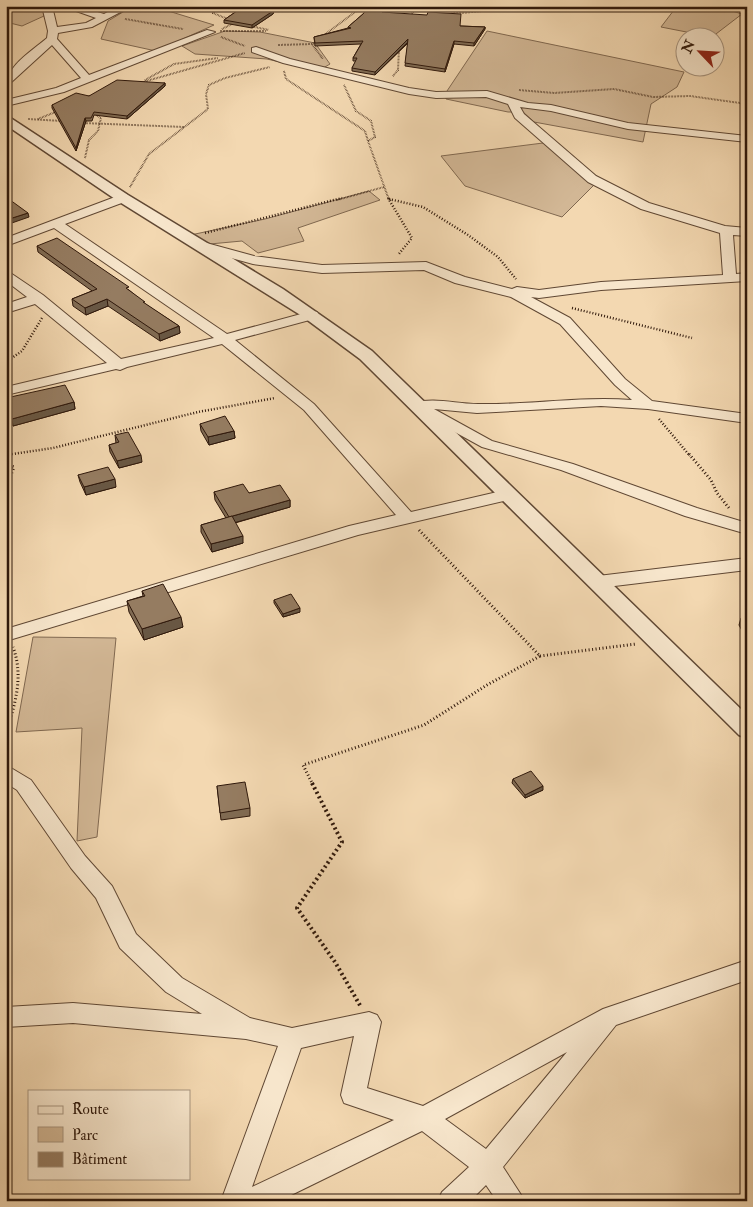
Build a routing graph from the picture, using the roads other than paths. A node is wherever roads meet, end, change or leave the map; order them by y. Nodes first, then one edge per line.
1 (47, 6) edge
2 (67, 6) edge
3 (127, 6) edge
4 (105, 17) junction
5 (212, 31) road end
6 (53, 35) junction
7 (256, 50) road end
8 (86, 78) junction
9 (6, 84) edge
10 (515, 96) junction
11 (6, 102) edge
12 (6, 119) edge
13 (747, 139) edge
14 (123, 198) junction
15 (56, 224) junction
16 (724, 230) junction
17 (747, 232) edge
18 (193, 241) junction
19 (6, 242) edge
20 (6, 274) edge
21 (730, 277) junction
22 (747, 277) edge
23 (482, 286) junction
24 (38, 298) junction
25 (6, 310) edge
26 (312, 315) junction
27 (225, 340) junction
28 (120, 366) junction
29 (6, 391) edge
30 (648, 405) junction
31 (417, 406) junction
32 (747, 419) edge
33 (506, 495) junction
34 (407, 517) junction
35 (745, 529) edge
36 (747, 564) edge
37 (598, 582) junction
38 (7, 635) edge
39 (747, 729) edge
40 (6, 773) edge
41 (747, 970) edge
42 (6, 1016) edge
43 (611, 1016) junction
44 (246, 1028) junction
45 (292, 1039) junction
46 (424, 1118) junction
47 (488, 1166) junction
48 (234, 1201) edge
49 (251, 1201) edge
50 (451, 1201) edge
51 (512, 1201) edge

1 - 6 street
2 - 4 street
3 - 4 street
4 - 6 street
5 - 8 street
6 - 8 street
6 - 9 street
7 - 10 street
8 - 11 street
10 - 13 street
10 - 16 street
12 - 14 street
14 - 15 street
14 - 18 street
15 - 19 street
15 - 27 street
16 - 17 street
16 - 21 street
18 - 23 street
18 - 26 street
20 - 24 street
21 - 22 street
21 - 23 street
23 - 30 street
24 - 25 street
24 - 28 street
26 - 27 street
26 - 31 street
27 - 28 street
27 - 34 street
28 - 29 street
30 - 31 street
30 - 32 street
31 - 33 street
31 - 35 street
33 - 34 street
33 - 37 street
34 - 38 street
36 - 37 street
37 - 39 street
40 - 44 street
41 - 43 street
42 - 44 street
43 - 46 street
43 - 47 street
44 - 45 street
45 - 46 street
45 - 48 street
46 - 47 street
46 - 49 street
47 - 50 street
47 - 51 street

